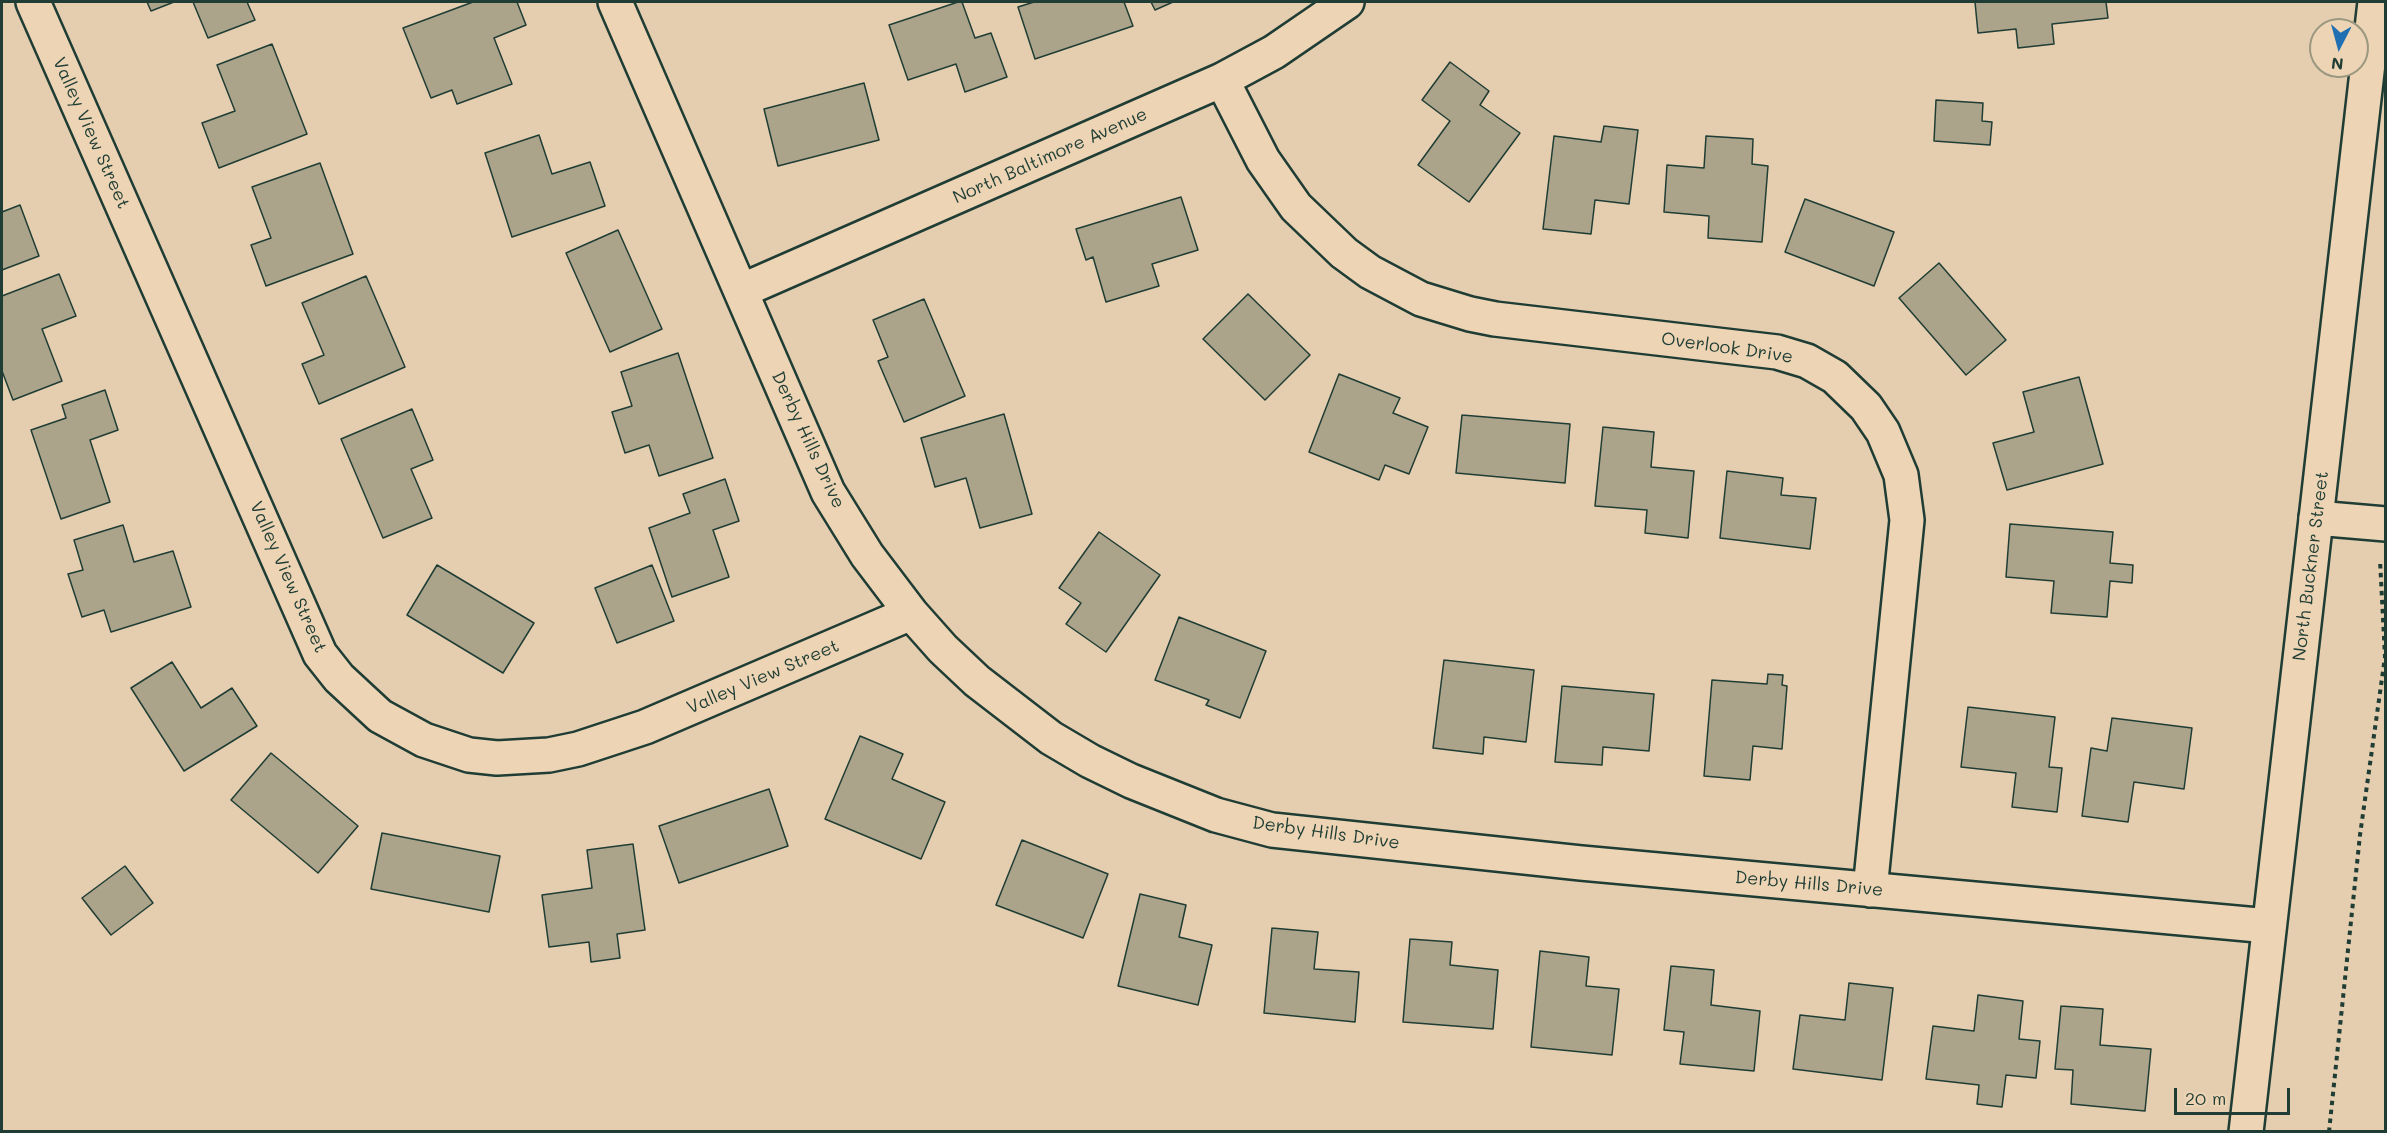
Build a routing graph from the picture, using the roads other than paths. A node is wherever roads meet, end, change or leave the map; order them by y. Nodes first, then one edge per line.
1 (33, 2) edge
2 (615, 2) edge
3 (1347, 2) edge
4 (2378, 20) edge
5 (1222, 80) junction
6 (741, 291) junction
7 (2316, 518) junction
8 (2383, 539) edge
9 (911, 613) junction
10 (1870, 890) junction
11 (2269, 927) junction
12 (2246, 1131) edge

1 - 9 street, Valley View Street
2 - 6 street, Derby Hills Drive
3 - 5 street, North Baltimore Avenue
4 - 7 street, North Buckner Street
5 - 6 street, North Baltimore Avenue
5 - 10 street, Overlook Drive
6 - 9 street, Derby Hills Drive
7 - 8 street
7 - 11 street, North Buckner Street
9 - 10 street, Derby Hills Drive
10 - 11 street, Derby Hills Drive
11 - 12 street, North Buckner Street

